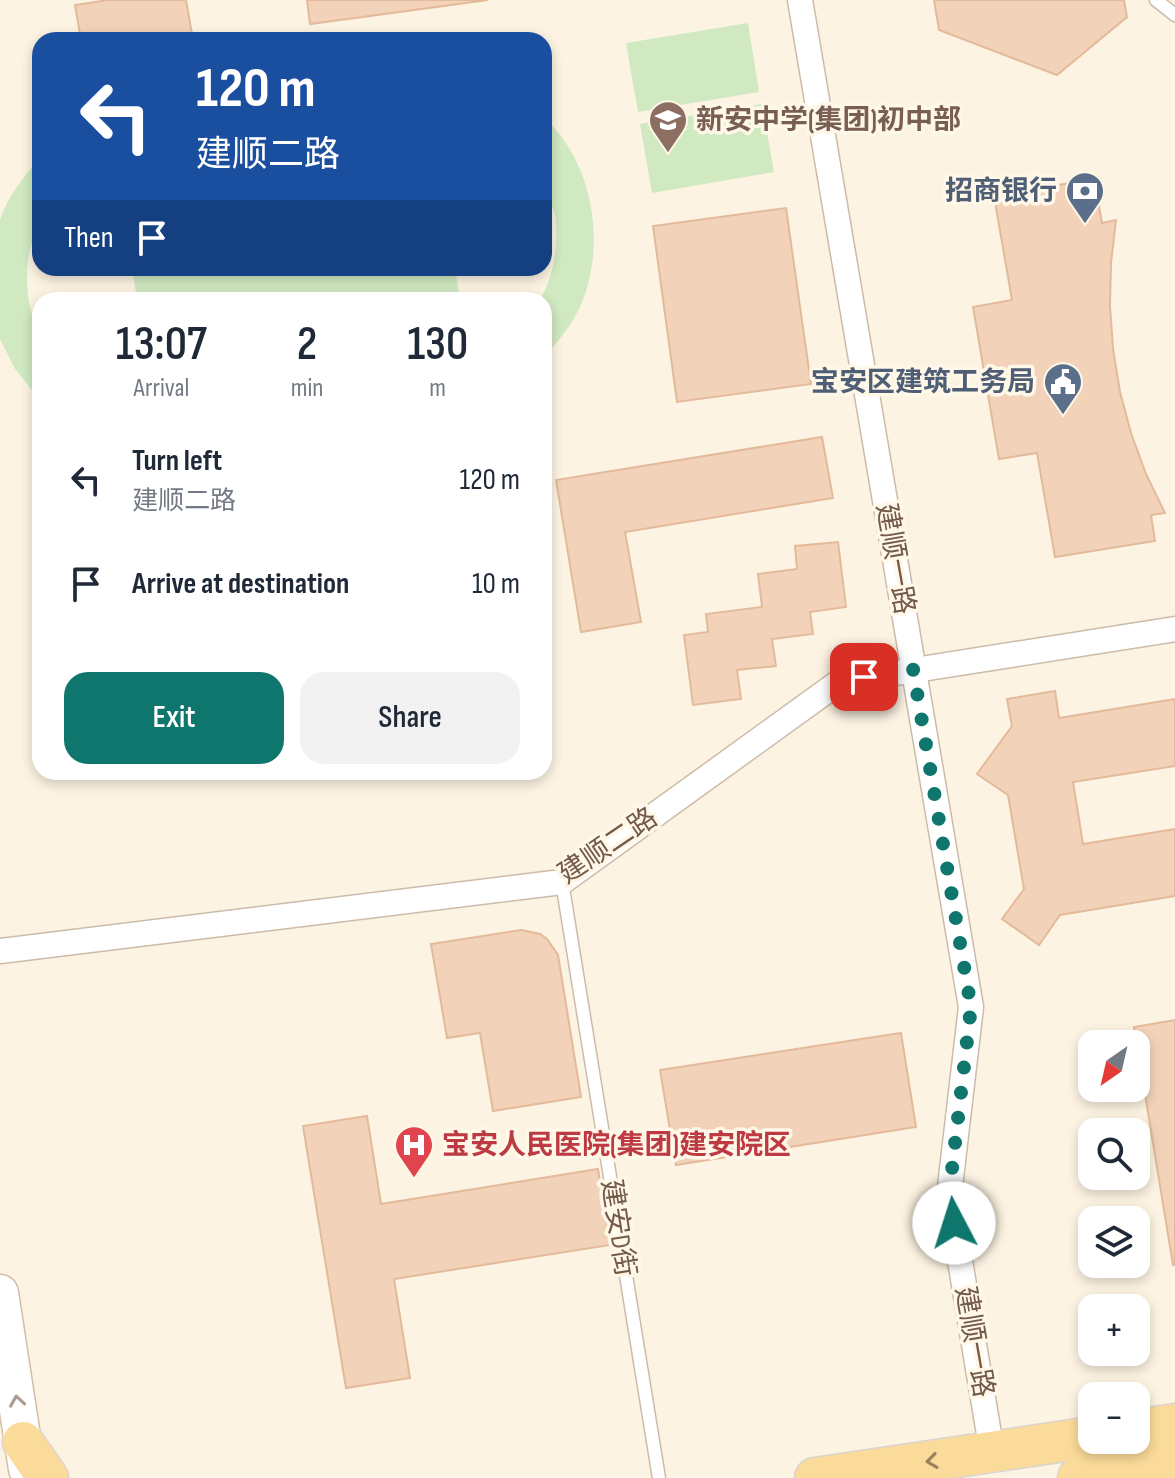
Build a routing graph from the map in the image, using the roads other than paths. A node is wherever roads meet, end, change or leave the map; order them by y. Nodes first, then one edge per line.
1 (800, 0) edge
2 (1156, 0) edge
3 (1175, 15) edge
4 (1175, 629) edge
5 (913, 669) junction
6 (562, 882) junction
7 (0, 951) edge
8 (0, 1293) edge
9 (1175, 1424) edge
10 (1150, 1428) edge
11 (1078, 1439) edge
12 (992, 1452) junction
13 (26, 1460) edge
14 (1175, 1463) edge
15 (48, 1478) edge
16 (659, 1478) edge
17 (815, 1478) edge
18 (1078, 1478) edge

1 - 5 street, 建顺一路
2 - 3 lane
4 - 5 street, 建顺二路
5 - 6 street, 建顺二路
5 - 12 street, 建顺一路
6 - 7 street, 建顺二路
6 - 16 lane, 建安D街
13 -> 8 main road
9 - 10 main road
11 - 12 main road
12 -> 17 main road
13 - 15 main road
14 - 18 main road

